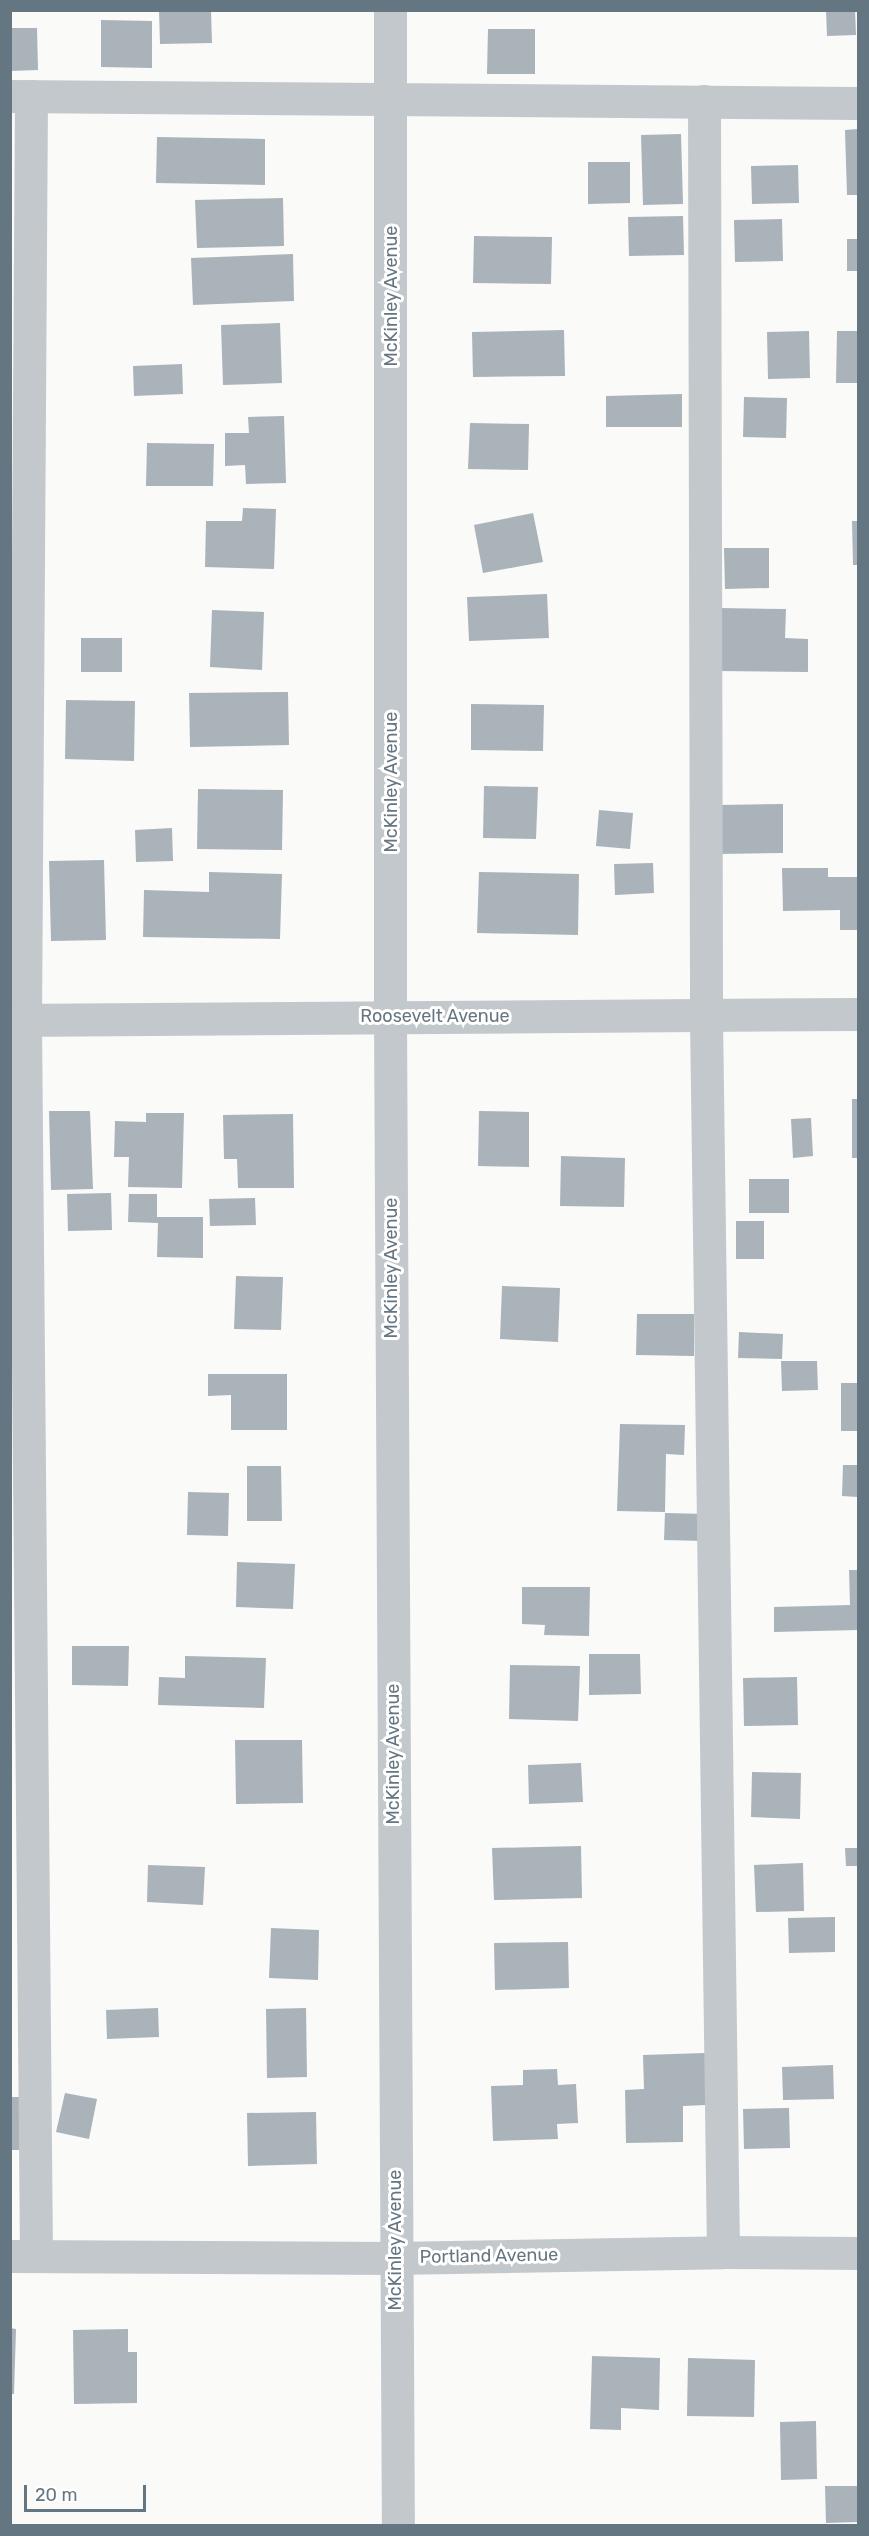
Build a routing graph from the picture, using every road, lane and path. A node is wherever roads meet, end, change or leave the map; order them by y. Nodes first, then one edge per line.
1 (390, 10) edge
2 (21, 96) edge
3 (391, 97) junction
4 (704, 101) junction
5 (858, 103) edge
6 (858, 1014) edge
7 (390, 1015) junction
8 (706, 1017) junction
9 (18, 1021) edge
10 (723, 2252) junction
11 (858, 2253) edge
12 (23, 2256) edge
13 (394, 2258) junction
14 (398, 2526) edge

1 - 3 street, McKinley Avenue
2 - 3 street
2 - 9 street
3 - 4 street
3 - 7 street, McKinley Avenue
4 - 5 street
4 - 8 street
6 - 8 street, Roosevelt Avenue
7 - 8 street, Roosevelt Avenue
7 - 9 street, Roosevelt Avenue
7 - 13 street, McKinley Avenue
8 - 10 street
9 - 12 street
10 - 11 street, Portland Avenue
10 - 13 street, Portland Avenue
12 - 13 street, Portland Avenue
13 - 14 street, McKinley Avenue

